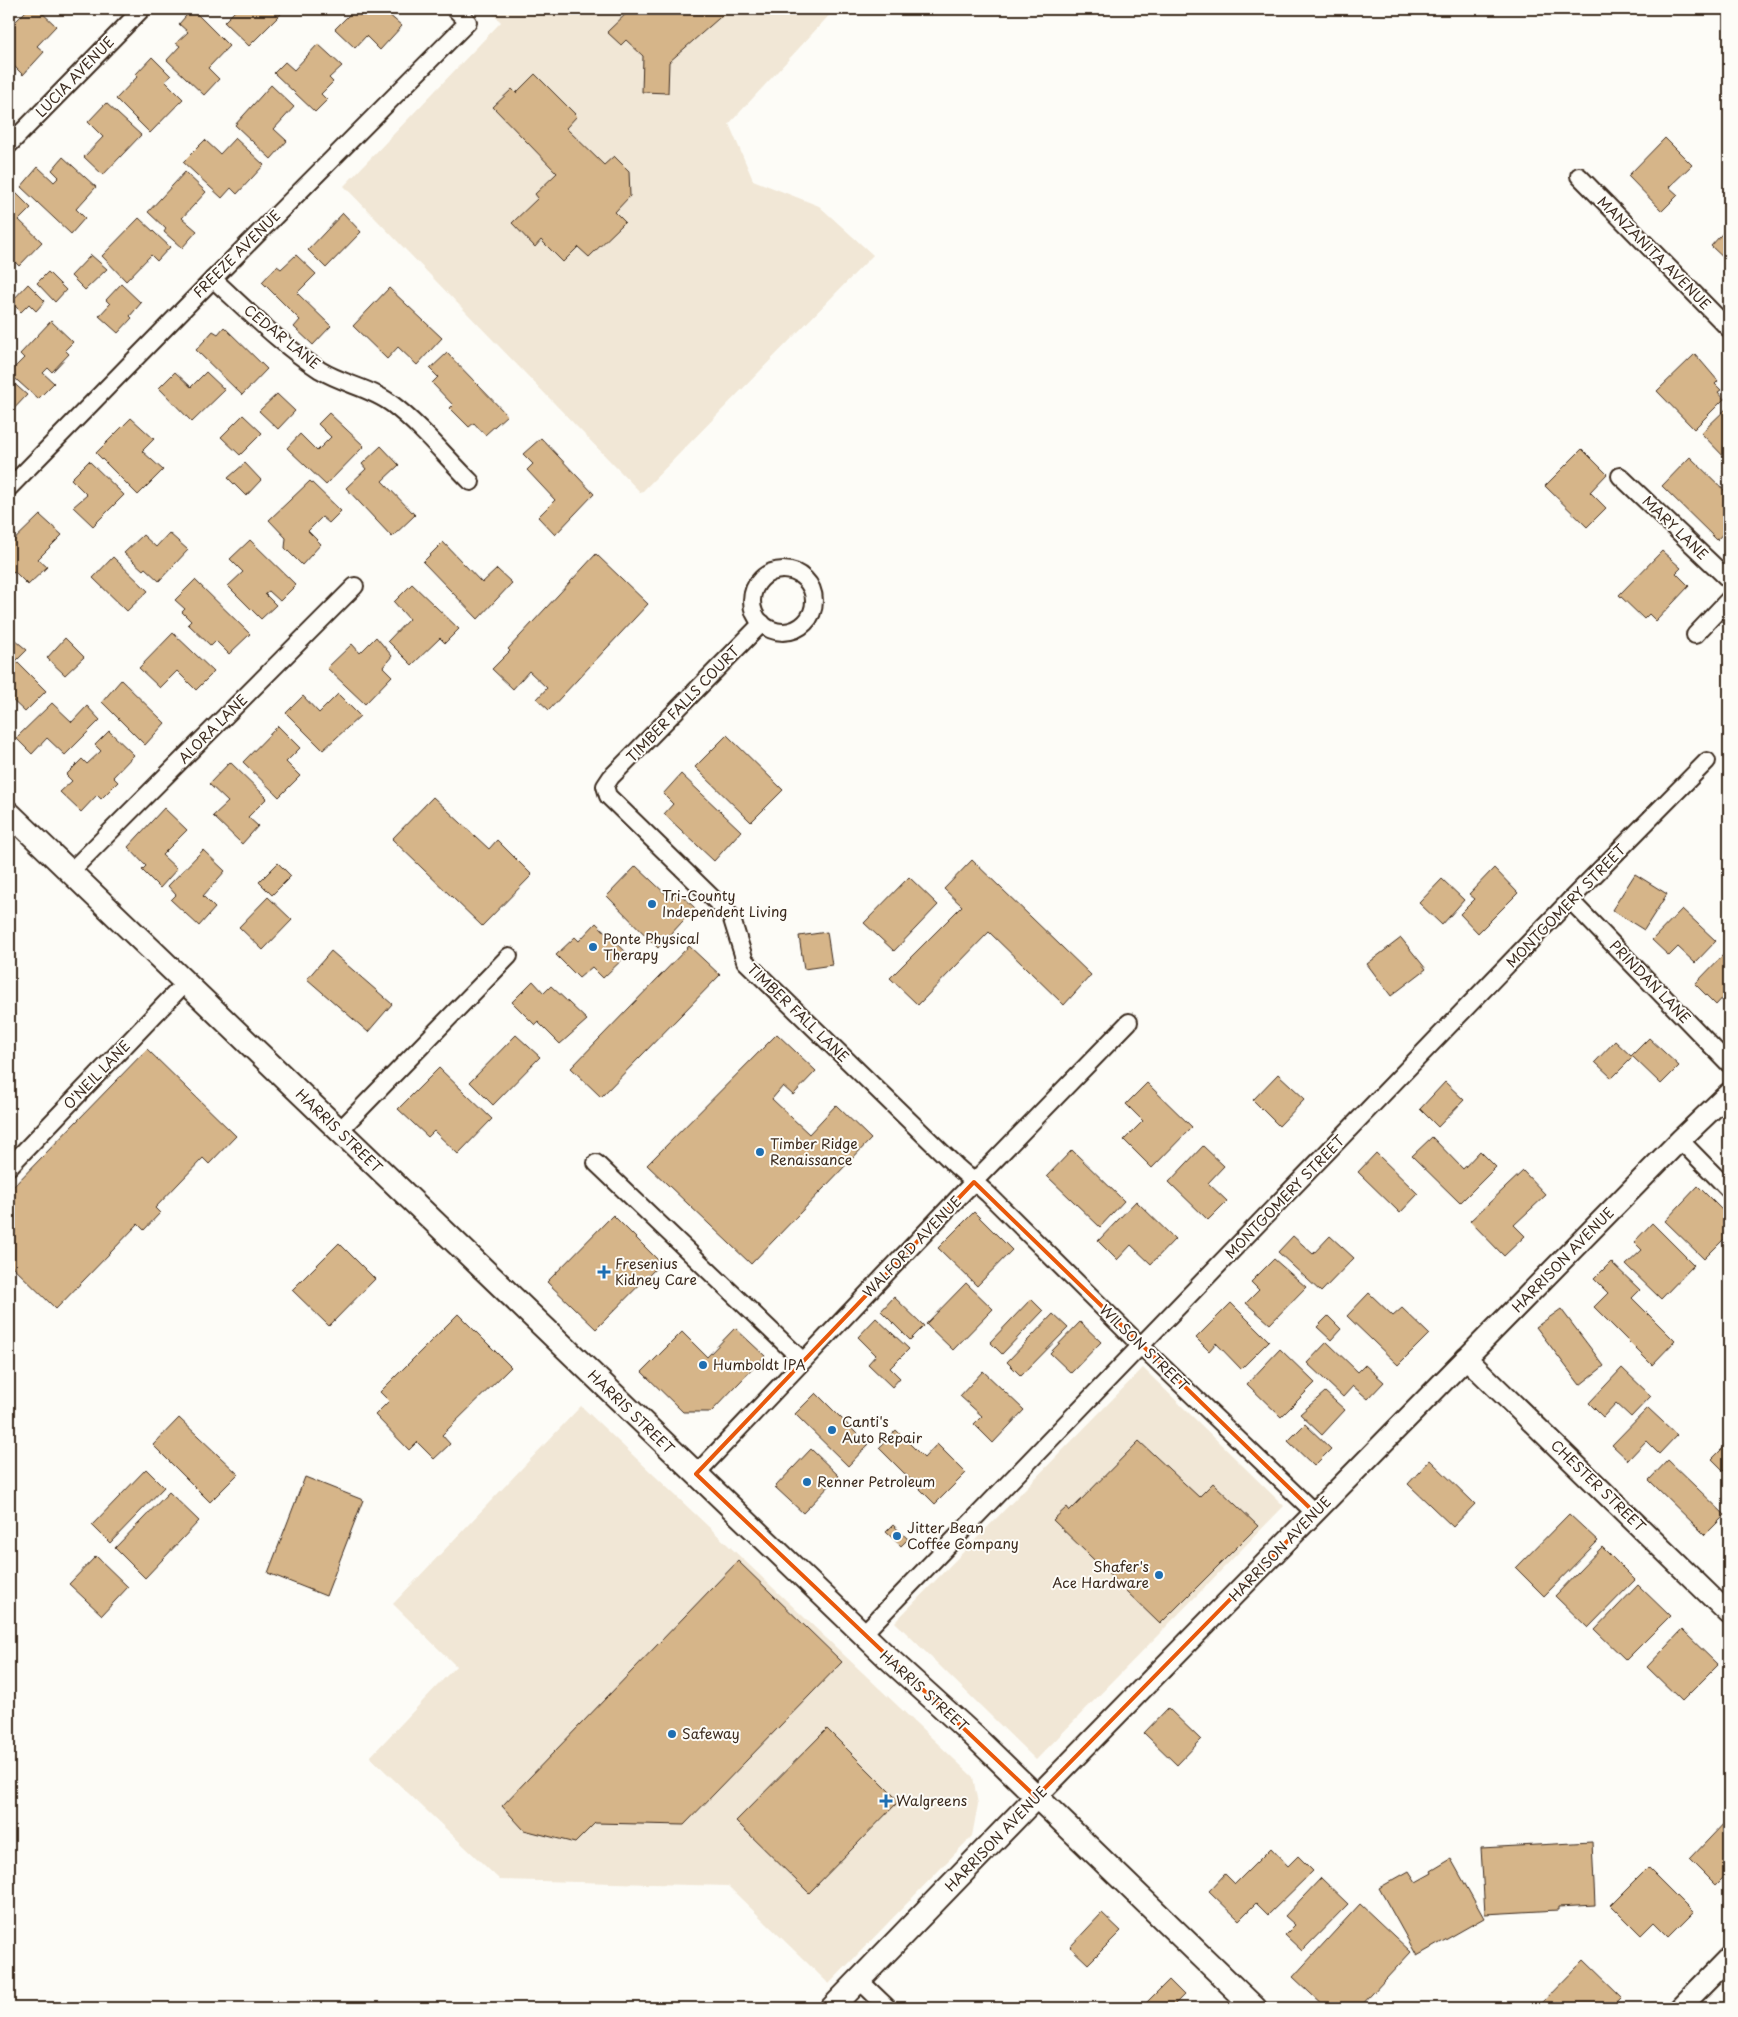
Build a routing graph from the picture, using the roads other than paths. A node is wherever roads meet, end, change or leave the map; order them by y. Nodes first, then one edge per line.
1 (142, 9) edge
2 (455, 9) edge
3 (9, 145) edge
4 (1579, 176) dead end
5 (212, 279) junction
6 (1729, 329) edge
7 (1620, 476) dead end
8 (471, 482) dead end
9 (9, 488) edge
10 (1729, 580) edge
11 (355, 586) dead end
12 (1729, 599) edge
13 (762, 623) dead end
14 (1695, 634) dead end
15 (1707, 762) dead end
16 (605, 786) joint
17 (9, 813) edge
18 (71, 871) junction
19 (1570, 900) junction
20 (509, 956) dead end
21 (186, 983) junction
22 (1129, 1022) dead end
23 (1729, 1064) edge
24 (1729, 1093) edge
25 (339, 1131) junction
26 (1680, 1140) junction
27 (596, 1163) dead end
28 (9, 1166) edge
29 (974, 1182) junction
30 (1729, 1190) edge
31 (1142, 1346) junction
32 (1466, 1358) junction
33 (803, 1361) junction
34 (696, 1474) junction
35 (1315, 1513) junction
36 (1729, 1614) edge
37 (863, 1634) junction
38 (1036, 1797) junction
39 (1729, 1958) edge
40 (860, 1980) junction
41 (832, 2008) edge
42 (888, 2008) edge
43 (1256, 2008) edge
44 (1680, 2008) edge

1 - 3 street, LUCIA AVENUE
2 - 5 street, FREEZE AVENUE
4 - 6 street, MANZANITA AVENUE
5 - 8 street, CEDAR LANE
5 - 9 street, FREEZE AVENUE
7 - 10 street, MARY LANE
11 - 18 street, ALORA LANE
12 - 14 street
13 - 16 street, TIMBER FALLS COURT
15 - 19 street, MONTGOMERY STREET
16 - 29 street, TIMBER FALL LANE
17 - 18 main road, HARRIS STREET
18 - 21 main road, HARRIS STREET
19 - 23 street, PRINDAN LANE
19 - 31 street, MONTGOMERY STREET
20 - 25 street
21 - 25 main road, HARRIS STREET
21 - 28 street, O'NEIL LANE
22 - 29 street, WALFORD AVENUE
24 - 26 street, HARRISON AVENUE
25 - 34 main road, HARRIS STREET
26 - 30 street
26 - 32 street, HARRISON AVENUE
27 - 33 street
29 - 31 street, WILSON STREET
29 - 33 street, WALFORD AVENUE
31 - 35 street, WILSON STREET
31 - 37 street, MONTGOMERY STREET
32 - 35 street, HARRISON AVENUE
32 - 36 street, CHESTER STREET
33 - 34 street, WALFORD AVENUE
34 - 37 main road, HARRIS STREET
35 - 38 street, HARRISON AVENUE
37 - 38 main road, HARRIS STREET
38 - 40 main road, HARRISON AVENUE
38 - 43 main road, HARRIS STREET
39 - 44 street
40 - 41 main road, HARRISON AVENUE
40 - 42 street

